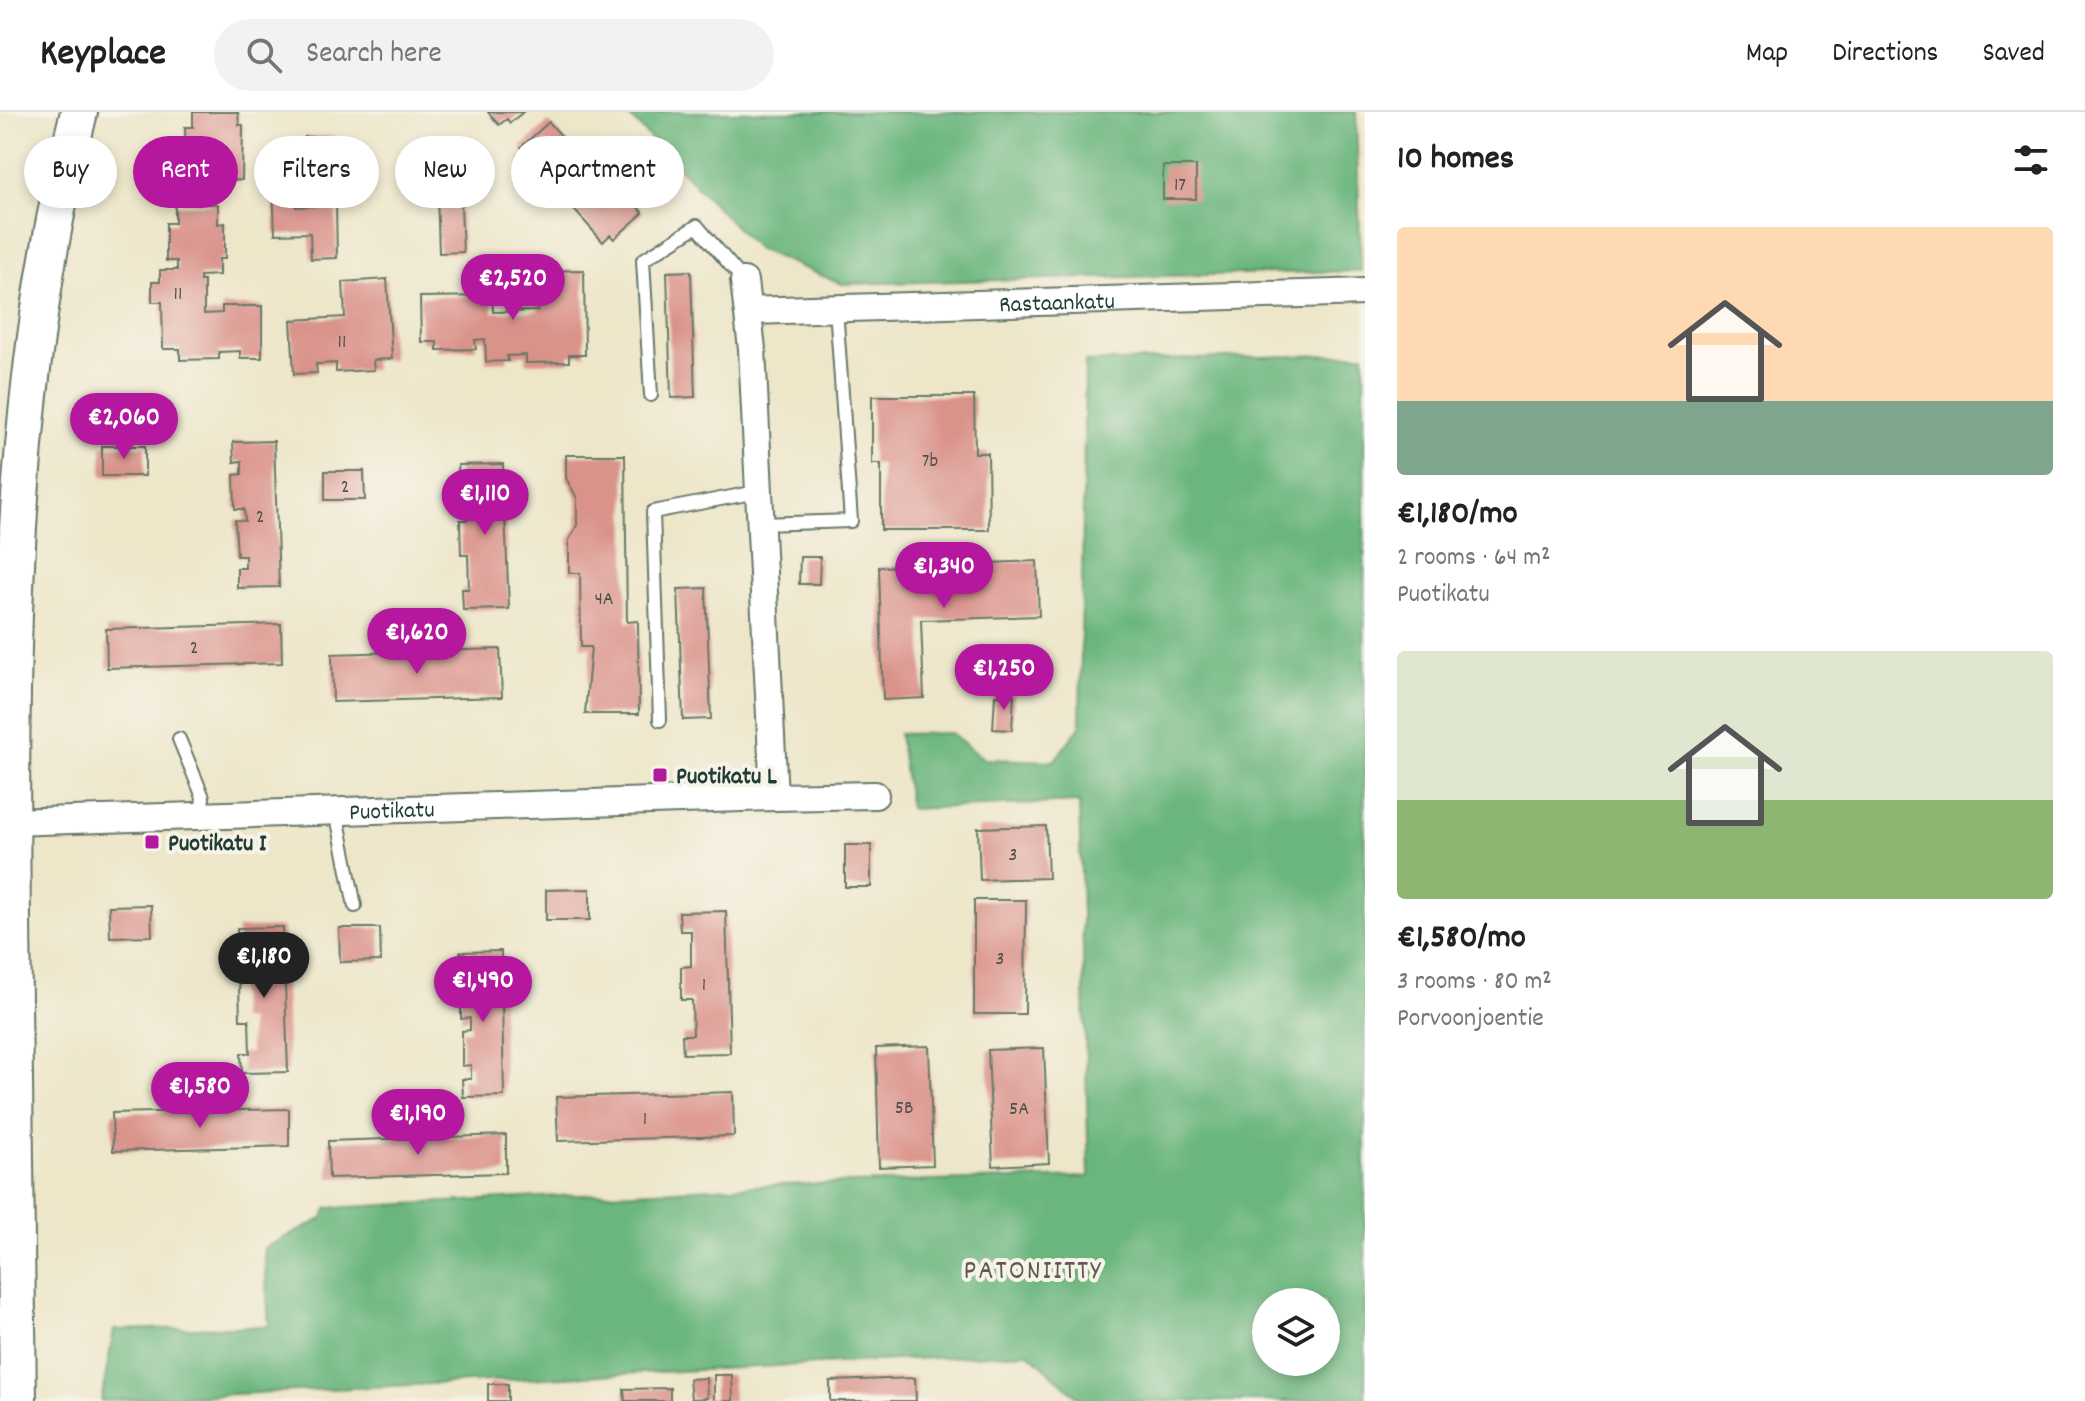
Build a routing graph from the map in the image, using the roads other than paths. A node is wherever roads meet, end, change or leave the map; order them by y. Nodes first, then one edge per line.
1 (79, 112) edge
2 (744, 281) joint
3 (1365, 292) edge
4 (836, 308) junction
5 (749, 311) junction
6 (651, 395) dead end
7 (757, 492) junction
8 (758, 524) junction
9 (660, 720) dead end
10 (179, 739) dead end
11 (875, 795) dead end
12 (774, 797) junction
13 (336, 811) junction
14 (201, 815) junction
15 (10, 822) junction
16 (355, 906) dead end
17 (18, 1401) edge

1 - 15 street
2 - 5 street
2 - 6 lane
3 - 4 street, Rastaankatu
4 - 5 street, Rastaankatu
4 - 8 lane
5 - 7 street
7 - 8 street
7 - 9 lane
8 - 12 street
10 - 14 lane
11 - 12 street, Puotikatu
12 - 13 street, Puotikatu
13 - 14 street, Puotikatu
13 - 16 lane
14 - 15 street, Puotikatu
15 - 17 street

